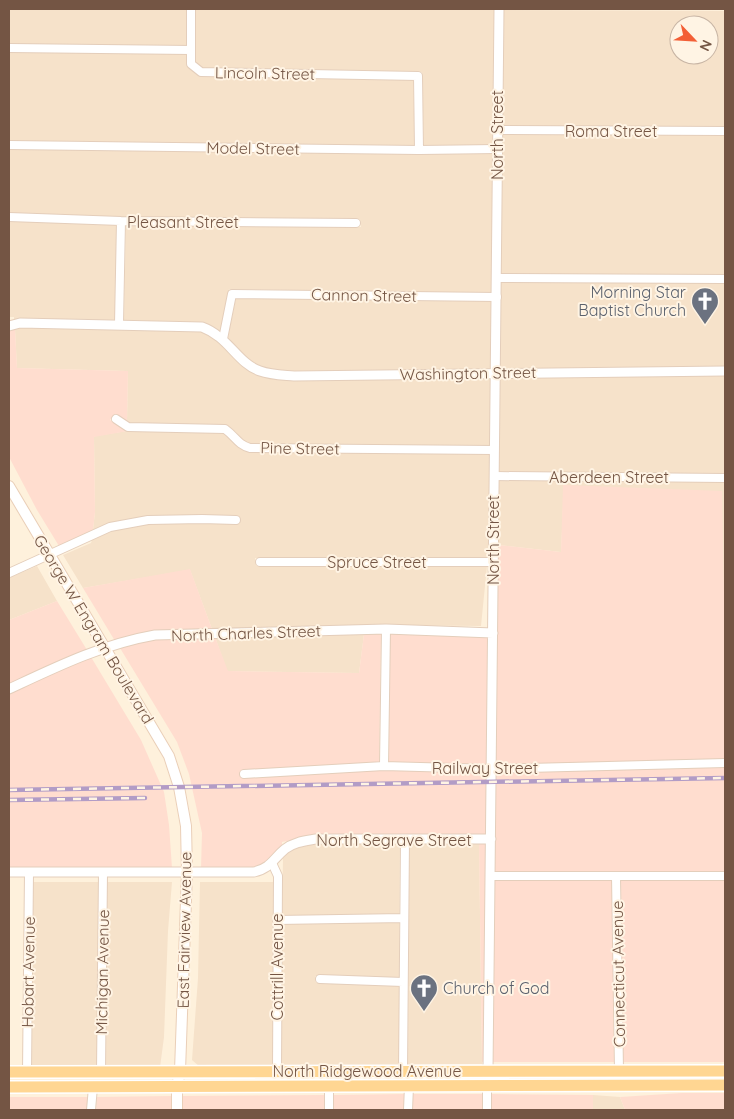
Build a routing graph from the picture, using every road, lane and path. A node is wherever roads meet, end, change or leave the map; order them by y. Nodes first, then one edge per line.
1 (191, 9) edge
2 (499, 9) edge
3 (9, 48) edge
4 (191, 50) junction
5 (497, 130) junction
6 (725, 131) edge
7 (9, 145) edge
8 (497, 149) junction
9 (420, 150) junction
10 (9, 217) edge
11 (121, 222) junction
12 (356, 223) dead end
13 (497, 278) junction
14 (725, 279) edge
15 (497, 297) junction
16 (119, 324) junction
17 (9, 326) edge
18 (223, 339) junction
19 (725, 371) edge
20 (496, 373) junction
21 (116, 419) dead end
22 (494, 450) junction
23 (494, 476) junction
24 (725, 478) edge
25 (9, 486) edge
26 (236, 520) dead end
27 (50, 555) junction
28 (260, 562) dead end
29 (493, 562) junction
30 (9, 573) edge
31 (386, 629) junction
32 (493, 633) junction
33 (104, 649) junction
34 (9, 689) edge
35 (725, 763) edge
36 (384, 766) junction
37 (492, 769) junction
38 (175, 774) joint
39 (244, 774) dead end
40 (404, 839) junction
41 (490, 840) junction
42 (272, 863) junction
43 (9, 872) edge
44 (29, 872) junction
45 (103, 872) junction
46 (187, 872) junction
47 (490, 876) junction
48 (616, 876) junction
49 (725, 876) edge
50 (404, 918) junction
51 (277, 920) junction
52 (320, 980) dead end
53 (403, 982) junction
54 (725, 1070) edge
55 (180, 1071) junction
56 (277, 1071) junction
57 (347, 1071) junction
58 (488, 1071) junction
59 (619, 1071) junction
60 (9, 1072) edge
61 (27, 1072) junction
62 (101, 1072) junction
63 (403, 1072) junction
64 (725, 1085) edge
65 (329, 1086) junction
66 (409, 1086) junction
67 (488, 1086) junction
68 (9, 1087) edge
69 (93, 1087) junction
70 (177, 1087) junction
71 (91, 1110) edge
72 (177, 1110) edge
73 (329, 1110) edge
74 (408, 1110) edge
75 (488, 1110) edge

1 - 4 street
2 - 5 street, North Street
3 - 4 street
4 - 9 street, Lincoln Street
5 - 6 street, Roma Street
5 - 8 street, North Street
7 - 9 street, Model Street
8 - 9 street, Model Street
8 - 13 street, North Street
10 - 11 street, Pleasant Street
11 - 12 street, Pleasant Street
11 - 16 street
13 - 14 street
13 - 15 street, North Street
15 - 18 street, Cannon Street
15 - 20 street, North Street
16 - 17 street, Washington Street
16 - 18 street, Washington Street
18 - 20 street, Washington Street
19 - 20 street, Washington Street
20 - 22 street, North Street
21 - 22 street, Pine Street
22 - 23 street, North Street
23 - 24 street, Aberdeen Street
23 - 29 street, North Street
25 - 27 main road, George W Engram Boulevard
26 - 27 street
27 - 30 street
27 - 33 main road, George W Engram Boulevard
28 - 29 street, Spruce Street
29 - 32 street, North Street
31 - 32 street, North Charles Street
31 - 33 street, North Charles Street
31 - 36 street
32 - 37 street, North Street
33 - 34 street, North Charles Street
33 - 38 main road, George W Engram Boulevard
35 - 37 street, Railway Street
36 - 37 street, Railway Street
36 - 39 street, Railway Street
37 - 41 street, North Street
38 - 46 main road, East Fairview Avenue
40 - 41 street, North Segrave Street
40 - 42 street, North Segrave Street
40 - 50 street
41 - 47 street, North Street
42 - 46 street, North Segrave Street
42 - 51 street, Cottrill Avenue
43 - 44 street, North Segrave Street
44 - 45 street, North Segrave Street
44 - 61 street, Hobart Avenue
45 - 46 street, North Segrave Street
45 - 62 street, Michigan Avenue
46 - 55 main road, East Fairview Avenue
47 - 48 street
47 - 58 street, North Street
48 - 49 street
48 - 59 street, Connecticut Avenue
50 - 51 street
50 - 53 street
51 - 56 street, Cottrill Avenue
52 - 53 street
53 - 63 street
54 - 59 main road, North Ridgewood Avenue
55 - 56 main road, North Ridgewood Avenue
55 - 62 main road, North Ridgewood Avenue
55 - 70 main road, East Fairview Avenue
56 - 57 main road, North Ridgewood Avenue
57 - 63 main road, North Ridgewood Avenue
57 - 65 main road
58 - 59 main road, North Ridgewood Avenue
58 - 63 main road, North Ridgewood Avenue
60 - 61 main road, North Ridgewood Avenue
61 - 62 main road, North Ridgewood Avenue
64 - 67 main road, North Ridgewood Avenue
65 - 66 main road, North Ridgewood Avenue
65 - 70 main road, North Ridgewood Avenue
65 - 73 street
66 - 67 main road, North Ridgewood Avenue
66 - 74 street
67 - 75 street
68 - 69 main road, North Ridgewood Avenue
69 - 70 main road, North Ridgewood Avenue
69 - 71 street
70 - 72 main road, East Fairview Avenue

